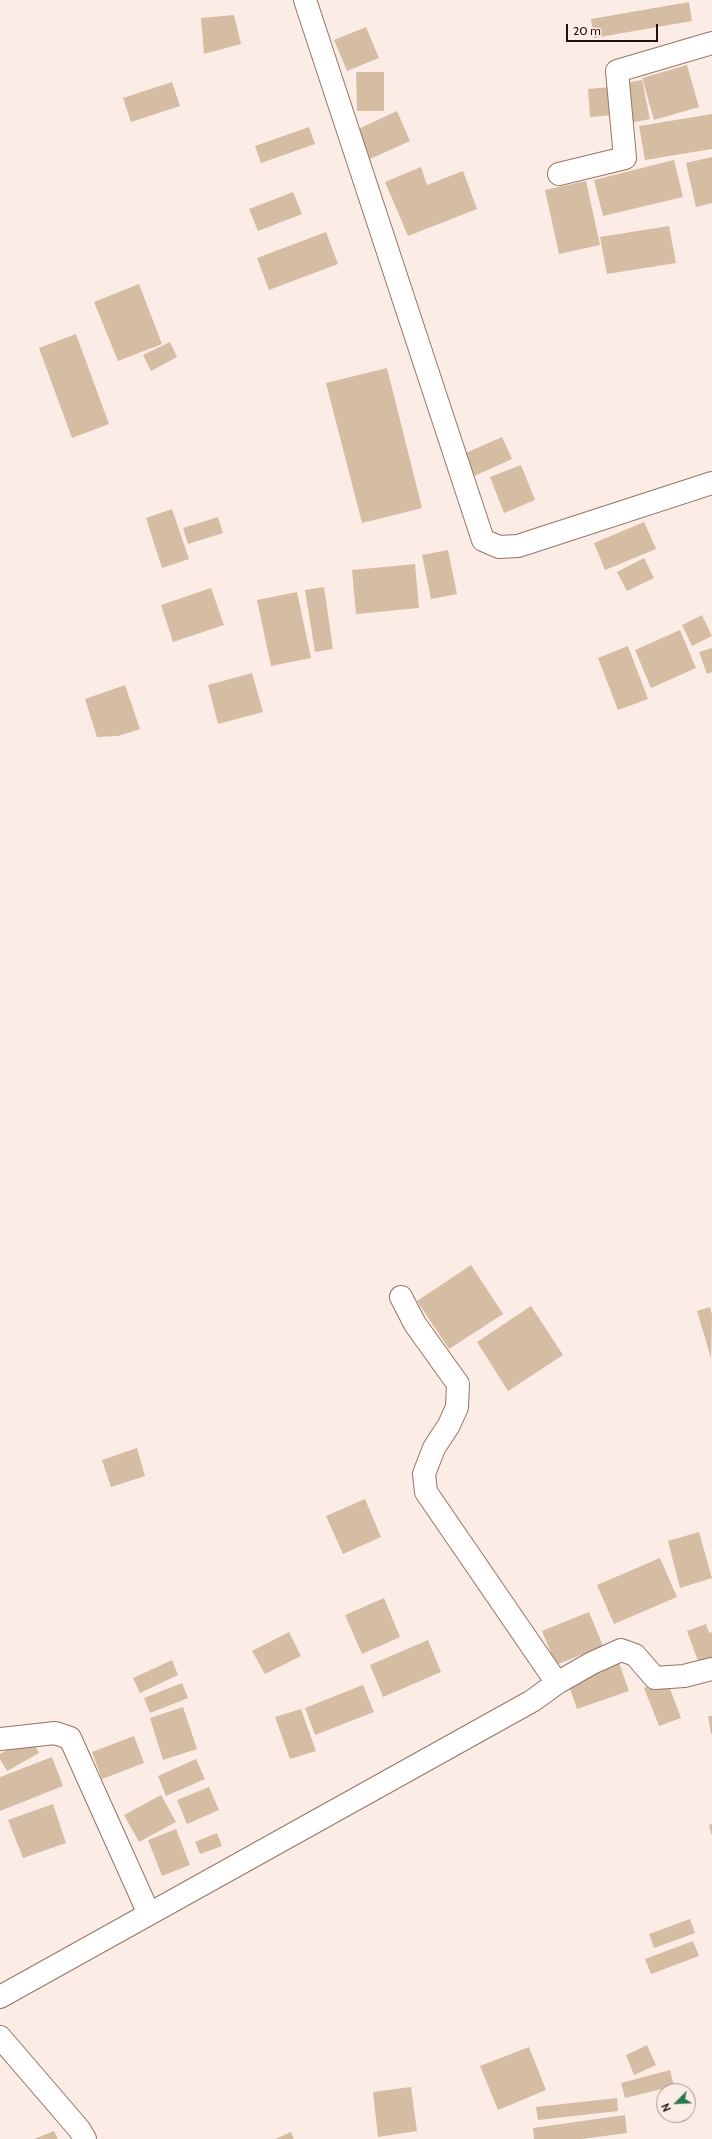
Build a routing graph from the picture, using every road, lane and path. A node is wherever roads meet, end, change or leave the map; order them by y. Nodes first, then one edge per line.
1 (305, 0) edge
2 (712, 43) edge
3 (559, 174) dead end
4 (712, 483) edge
5 (402, 1297) dead end
6 (712, 1669) edge
7 (557, 1683) junction
8 (0, 1739) edge
9 (149, 1914) junction
10 (0, 1997) edge
11 (0, 2037) edge
12 (85, 2139) edge

1 - 4 street
2 - 3 street
5 - 7 street
6 - 7 street
7 - 9 street
8 - 9 street
9 - 10 street
11 - 12 street

